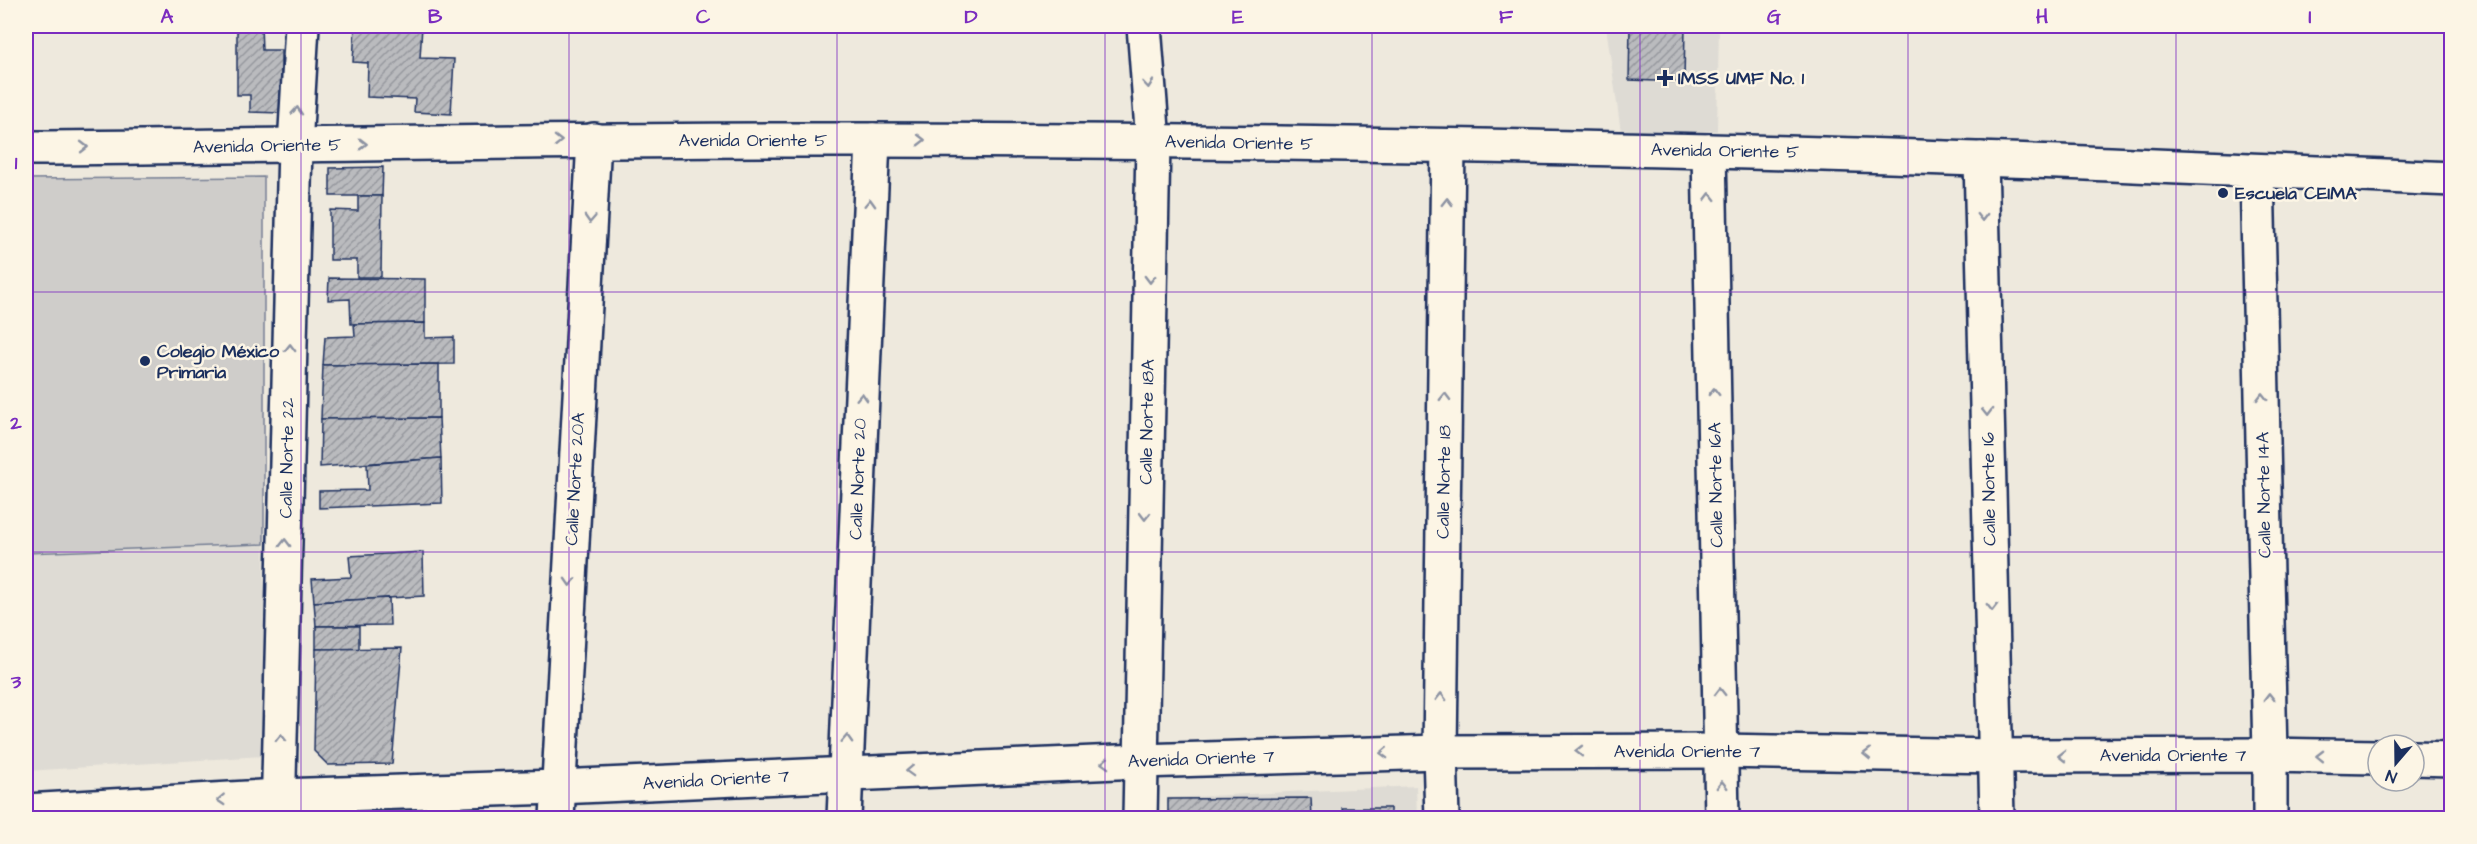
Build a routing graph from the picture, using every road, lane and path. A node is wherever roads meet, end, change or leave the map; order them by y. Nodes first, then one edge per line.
1 (302, 26) edge
2 (1144, 26) edge
3 (594, 140) junction
4 (873, 140) junction
5 (1153, 142) junction
6 (294, 146) junction
7 (1448, 146) junction
8 (26, 148) edge
9 (1709, 151) junction
10 (1981, 159) junction
11 (2257, 171) junction
12 (2451, 179) edge
13 (1721, 751) junction
14 (1440, 752) junction
15 (2270, 755) junction
16 (1996, 756) junction
17 (2366, 757) edge
18 (2426, 758) edge
19 (2451, 759) edge
20 (1140, 761) junction
21 (845, 773) junction
22 (557, 803) edge
23 (279, 808) edge
24 (26, 811) edge
25 (844, 819) edge
26 (1140, 819) edge
27 (1442, 819) edge
28 (1722, 819) edge
29 (1997, 819) edge
30 (2270, 819) edge

6 -> 1 street, Calle Norte 22
2 -> 5 street, Calle Norte 18A
3 - 4 street, Avenida Oriente 5
6 -> 3 street, Avenida Oriente 5
3 -> 22 street, Calle Norte 20A
4 -> 5 street, Avenida Oriente 5
21 -> 4 street, Calle Norte 20
5 - 7 street, Avenida Oriente 5
5 -> 20 street, Calle Norte 18A
8 -> 6 street, Avenida Oriente 5
23 -> 6 street, Calle Norte 22
7 - 9 street, Avenida Oriente 5
14 -> 7 street, Calle Norte 18
9 - 10 street, Avenida Oriente 5
13 -> 9 street, Calle Norte 16A
10 - 11 street, Avenida Oriente 5
10 -> 16 street, Calle Norte 16
11 - 12 street, Avenida Oriente 5
15 -> 11 street, Calle Norte 14A
13 -> 14 street, Avenida Oriente 7
16 -> 13 street, Avenida Oriente 7
28 -> 13 street, Calle Norte 16A
14 -> 20 street, Avenida Oriente 7
14 - 27 street, Calle Norte 18
15 -> 16 street, Avenida Oriente 7
17 -> 15 street, Avenida Oriente 7
15 - 30 street, Calle Norte 14A
16 - 29 street, Calle Norte 16
18 - 19 street
20 -> 21 street, Avenida Oriente 7
20 - 26 street, Calle Norte 18A
21 - 22 street, Avenida Oriente 7
21 - 25 street, Calle Norte 20
22 - 23 street, Avenida Oriente 7
23 -> 24 street, Avenida Oriente 7

